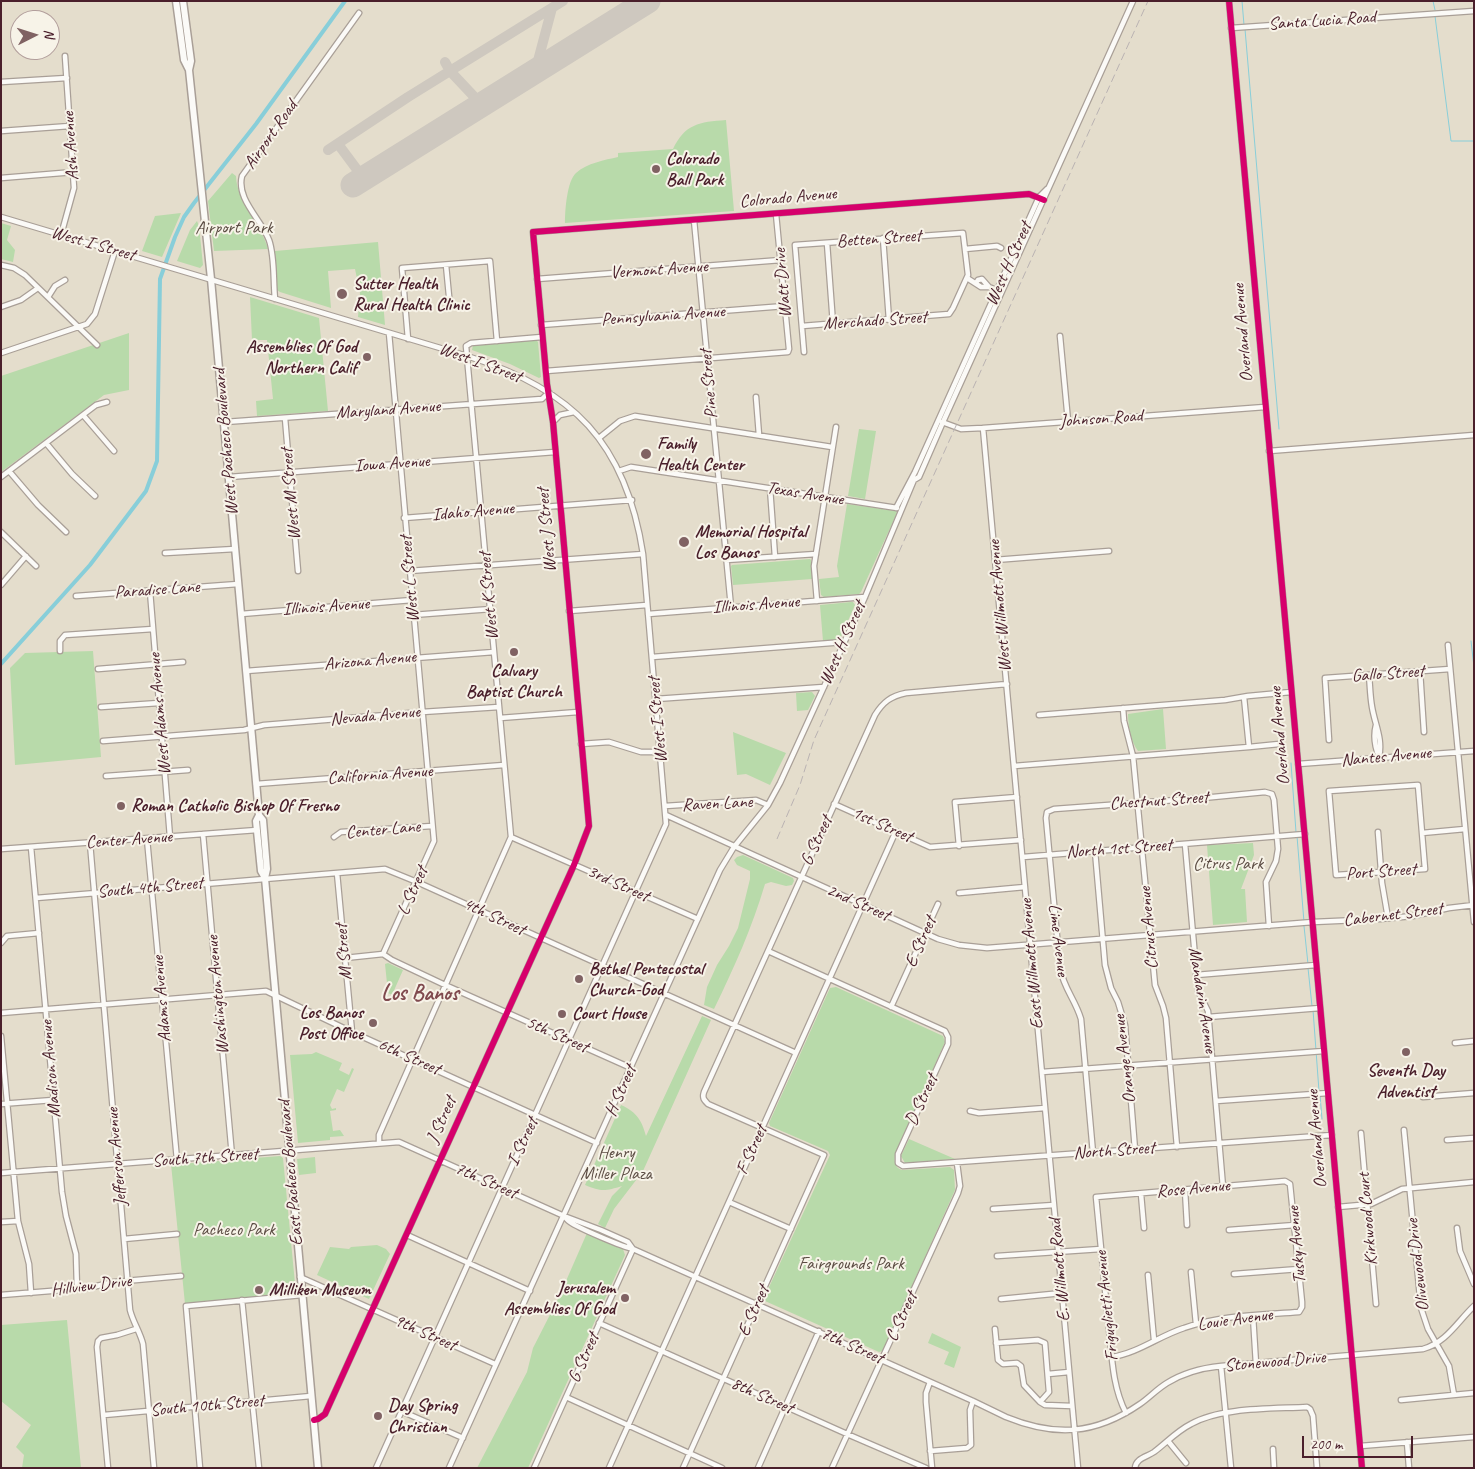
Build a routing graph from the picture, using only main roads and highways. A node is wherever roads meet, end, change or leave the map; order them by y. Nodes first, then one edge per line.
1 (176, 1) edge
2 (183, 1) edge
3 (189, 70) junction
4 (260, 830) junction
5 (264, 878) junction
6 (318, 1468) edge

1 - 3 highway, West Pacheco Boulevard
2 - 3 highway, West Pacheco Boulevard
3 - 4 highway, West Pacheco Boulevard
4 - 5 highway, East Pacheco Boulevard
4 - 5 highway, East Pacheco Boulevard
5 - 6 highway, East Pacheco Boulevard

